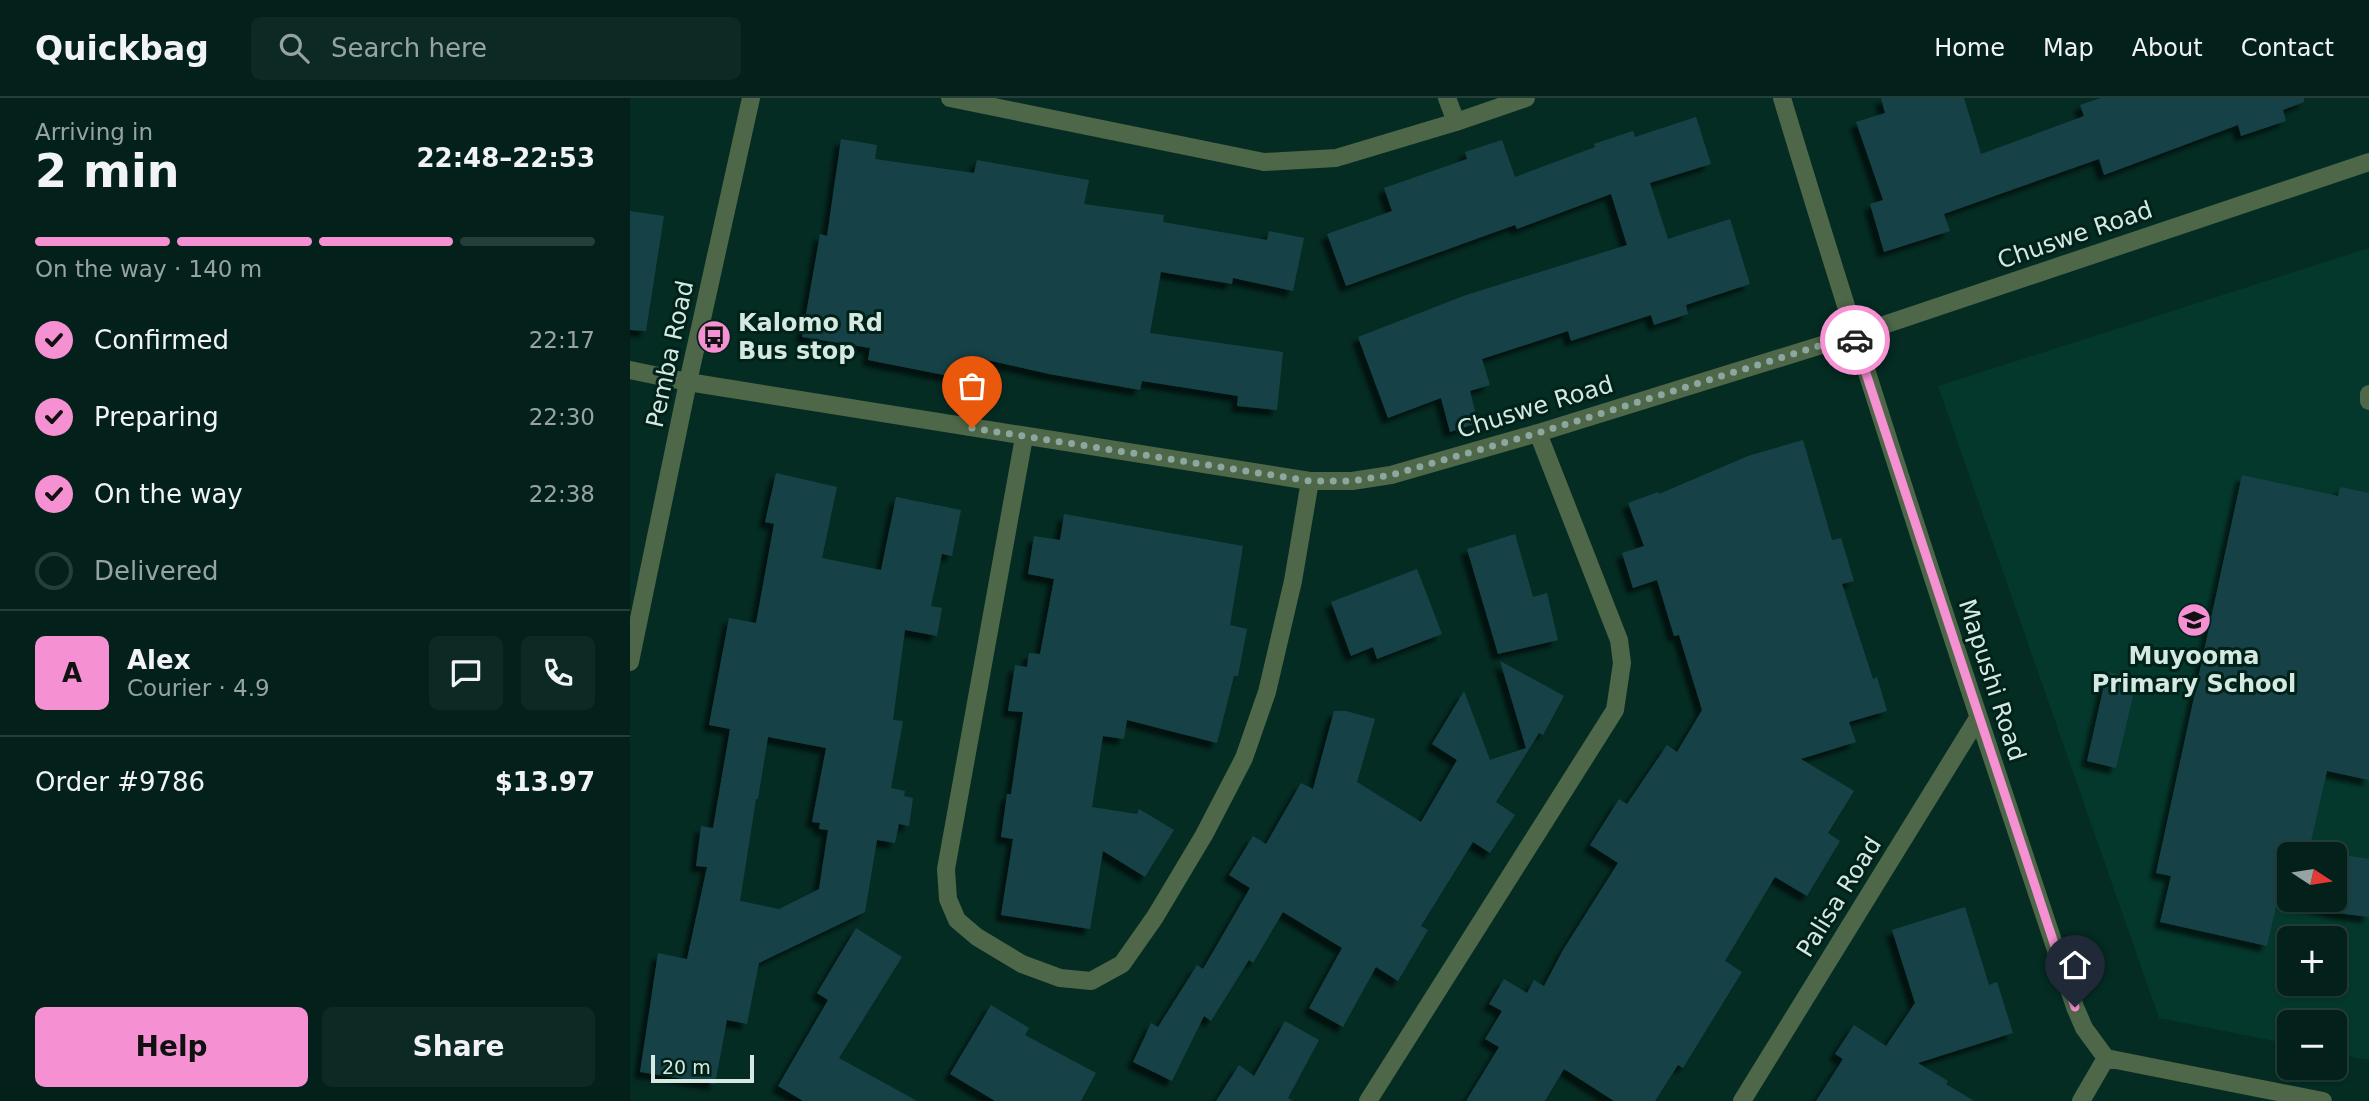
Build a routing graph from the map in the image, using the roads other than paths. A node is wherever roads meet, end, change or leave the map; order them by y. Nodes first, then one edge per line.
1 (751, 98) edge
2 (950, 98) edge
3 (1447, 98) edge
4 (1526, 98) edge
5 (1782, 98) edge
6 (1456, 122) junction
7 (2369, 162) edge
8 (1854, 335) junction
9 (630, 370) edge
10 (688, 382) junction
11 (2369, 394) edge
12 (2369, 401) edge
13 (1538, 433) junction
14 (1024, 437) junction
15 (1310, 481) junction
16 (630, 662) edge
17 (1978, 718) junction
18 (2106, 1058) junction
19 (1368, 1101) edge
20 (1742, 1101) edge
21 (2081, 1101) edge
22 (2323, 1101) edge

1 - 10 street, Pemba Road
2 - 6 street
3 - 6 street
4 - 6 street
5 - 8 street, Mapushi Road
7 - 8 street, Chuswe Road
8 - 13 street, Chuswe Road
8 - 17 street, Mapushi Road
9 - 10 street, Chuswe Road
10 - 14 street, Chuswe Road
10 - 16 street, Pemba Road
11 - 12 street
13 - 15 street, Chuswe Road
13 - 19 street
14 - 15 street, Chuswe Road
14 - 15 street
17 - 18 street, Mapushi Road
17 - 20 street, Palisa Road
18 - 21 street
18 - 22 street

